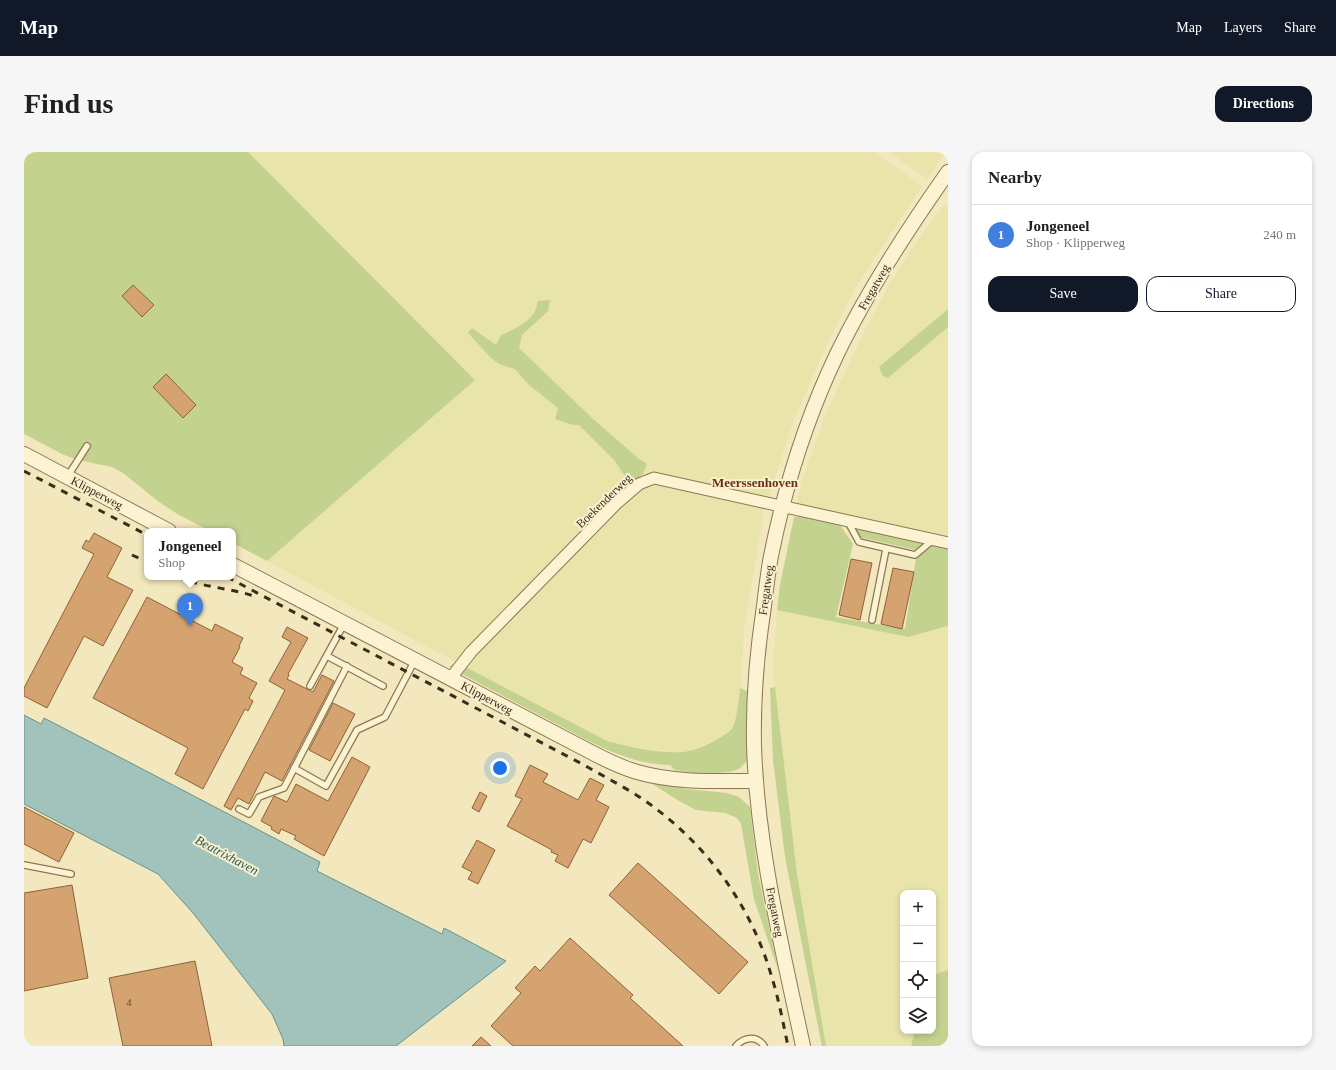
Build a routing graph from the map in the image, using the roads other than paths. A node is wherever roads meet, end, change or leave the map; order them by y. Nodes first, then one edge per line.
1 (948, 172) edge
2 (87, 446) dead end
3 (24, 454) edge
4 (71, 471) dead end
5 (782, 507) junction
6 (848, 521) junction
7 (164, 528) edge
8 (933, 540) junction
9 (948, 543) edge
10 (886, 549) junction
11 (236, 567) edge
12 (872, 620) dead end
13 (344, 623) junction
14 (327, 656) junction
15 (414, 660) junction
16 (347, 666) junction
17 (450, 678) junction
18 (310, 686) dead end
19 (383, 686) dead end
20 (294, 768) junction
21 (756, 781) junction
22 (238, 809) dead end
23 (24, 865) edge
24 (71, 874) dead end
25 (736, 1046) edge
26 (764, 1046) edge
27 (803, 1046) edge

1 - 5 street, Fregatweg
2 - 4 lane
3 - 7 street, Klipperweg
5 - 6 street, Boekenderweg
5 - 17 street, Boekenderweg
5 - 21 street, Fregatweg
6 - 8 street, Boekenderweg
6 - 10 lane
8 - 9 street, Boekenderweg
8 - 10 lane
10 - 12 lane
11 - 13 street, Klipperweg
13 - 14 lane
13 - 15 street, Klipperweg
14 - 16 lane
14 - 18 lane
15 - 17 street, Klipperweg
15 - 20 lane
16 - 19 lane
16 - 20 lane
17 - 21 street, Klipperweg
20 - 22 lane
21 - 27 street, Fregatweg
23 - 24 lane
25 - 26 lane

